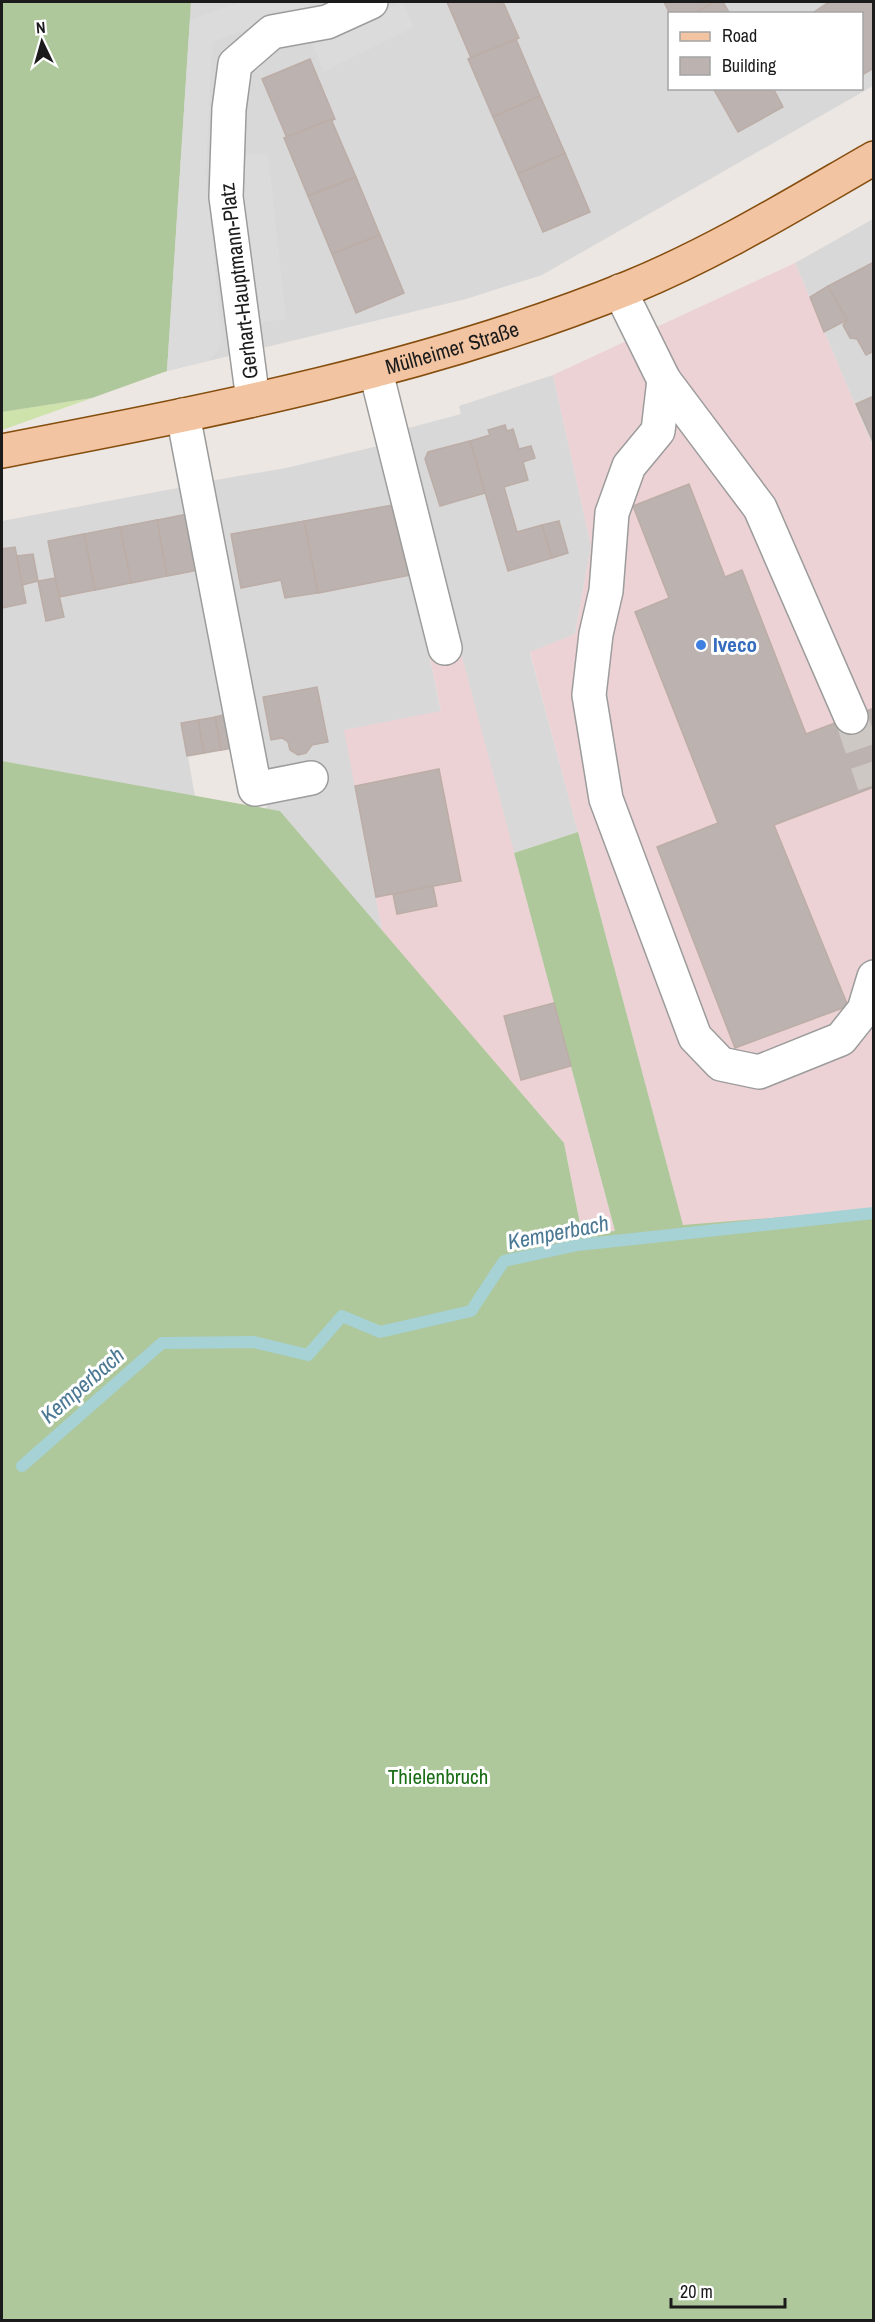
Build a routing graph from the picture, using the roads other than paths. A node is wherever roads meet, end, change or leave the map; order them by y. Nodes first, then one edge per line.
1 (371, 2) edge
2 (873, 158) edge
3 (620, 291) junction
4 (376, 372) junction
5 (664, 380) junction
6 (253, 400) junction
7 (183, 415) junction
8 (2, 451) edge
9 (445, 648) dead end
10 (851, 717) tunnel mouth
11 (311, 778) dead end
12 (873, 977) edge

1 - 6 street, Gerhart-Hauptmann-Platz
2 - 3 main road, Mülheimer Straße
3 - 4 main road, Mülheimer Straße
3 - 5 street
4 - 6 main road, Mülheimer Straße
4 - 9 street
5 - 10 street
5 - 12 street
6 - 7 main road, Mülheimer Straße
7 - 8 main road, Mülheimer Straße
7 - 11 street

